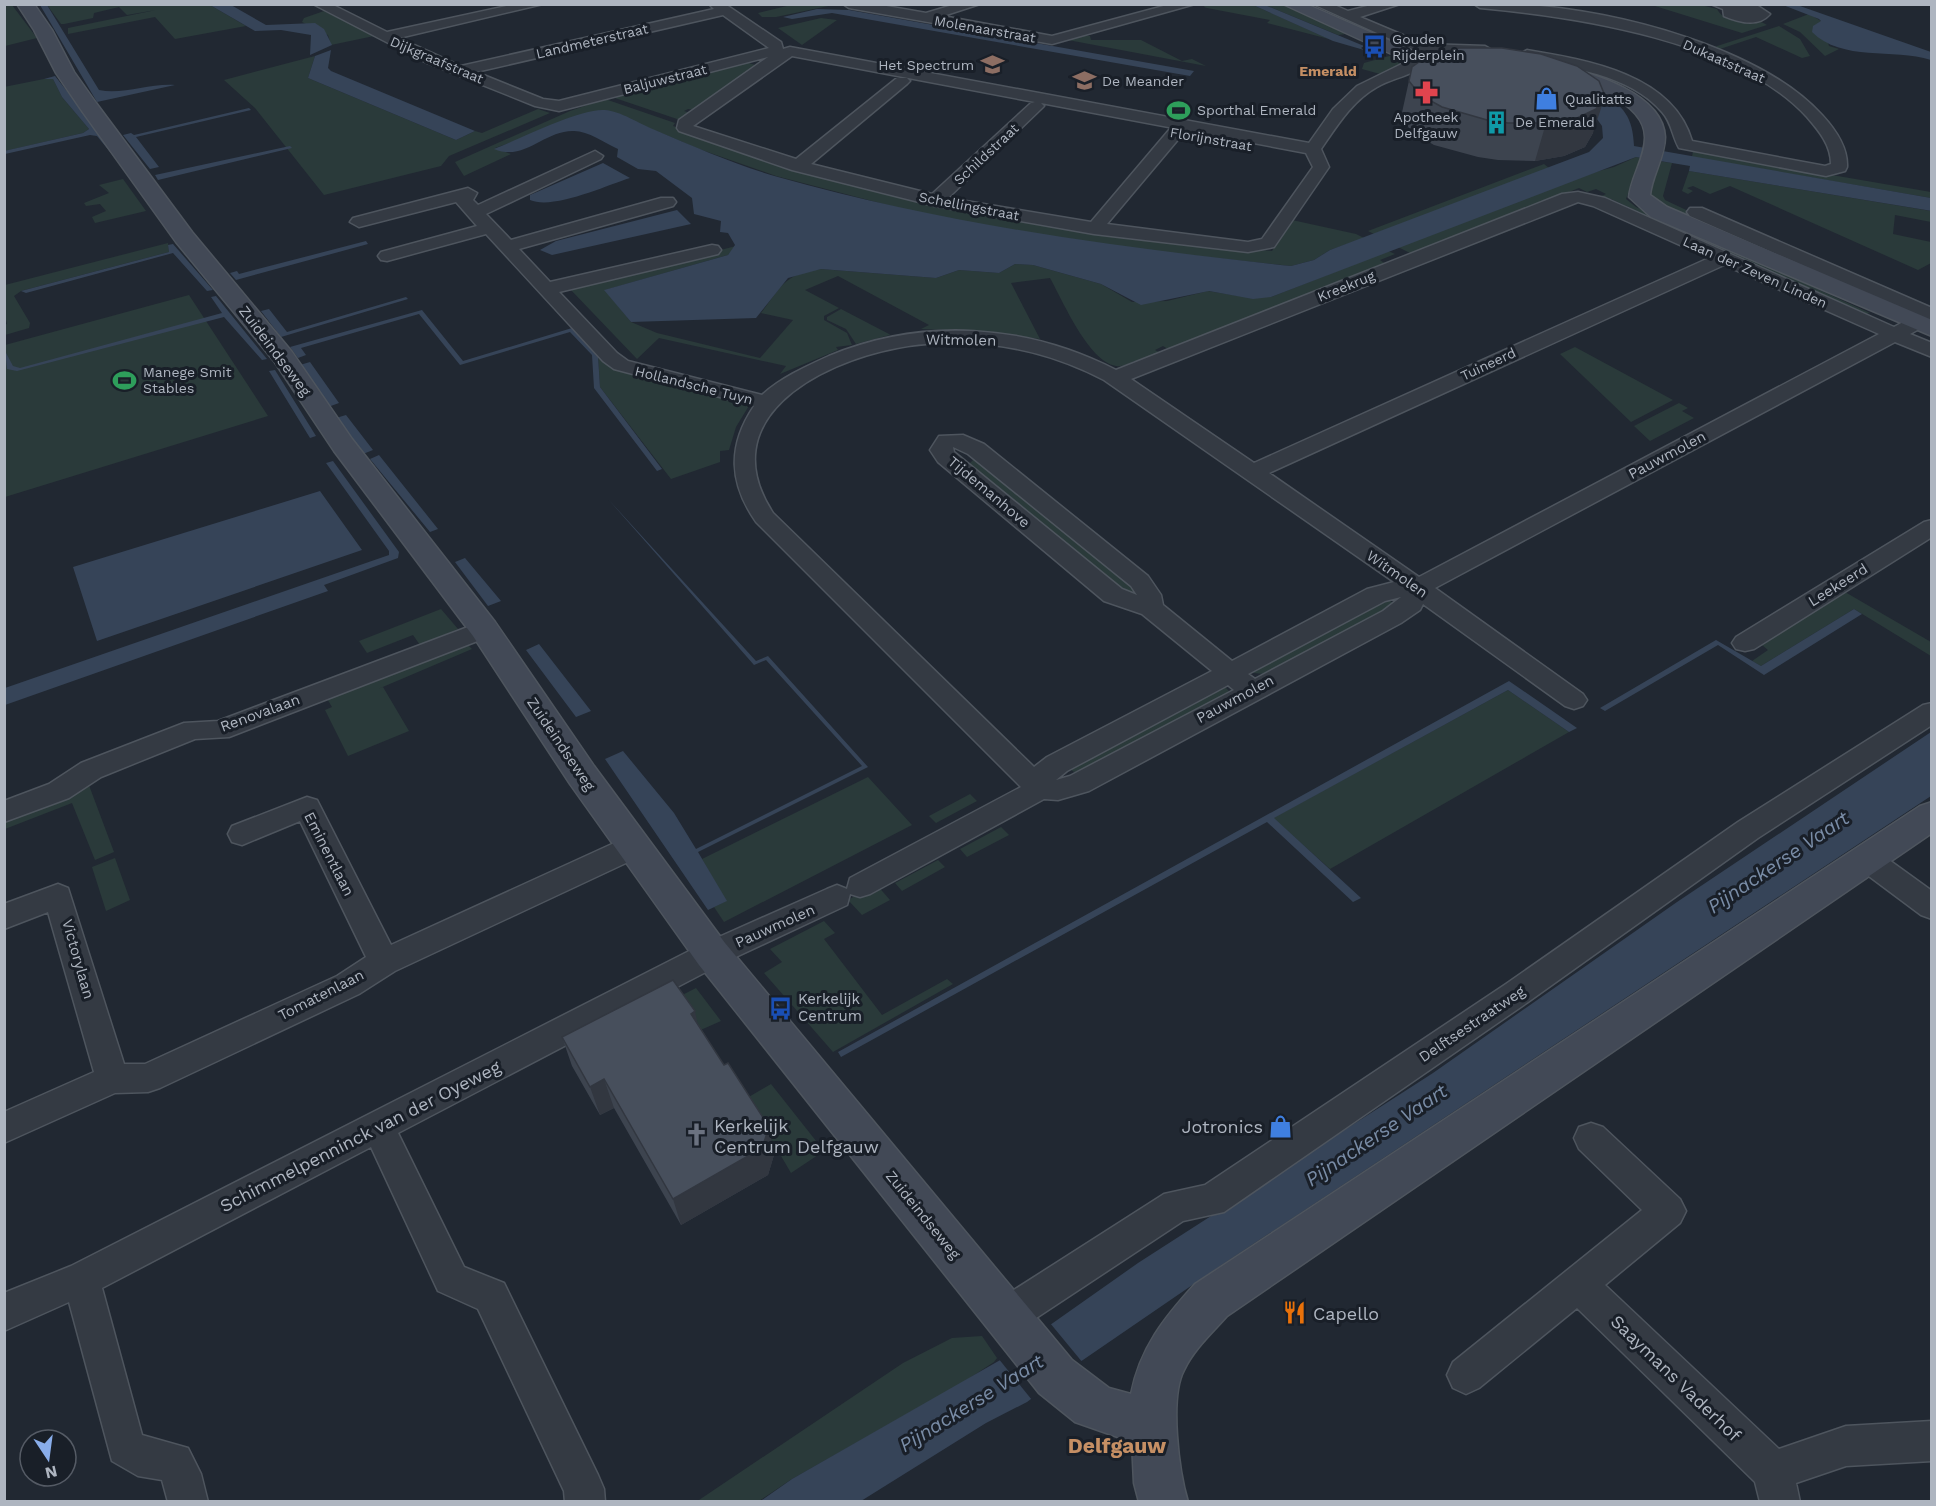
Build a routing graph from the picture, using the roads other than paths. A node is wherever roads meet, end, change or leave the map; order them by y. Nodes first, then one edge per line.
1 (25, 4) edge
2 (537, 4) edge
3 (849, 4) edge
4 (974, 4) edge
5 (1189, 4) edge
6 (1291, 4) edge
7 (1319, 4) edge
8 (1394, 4) edge
9 (1480, 4) edge
10 (321, 5) edge
11 (1724, 6) edge
12 (1546, 7) edge
13 (720, 8) edge
14 (1346, 16) junction
15 (919, 18) junction
16 (1777, 24) dead end
17 (384, 37) junction
18 (1419, 53) junction
19 (776, 56) junction
20 (1504, 56) junction
21 (460, 71) junction
22 (902, 81) junction
23 (971, 89) junction
24 (559, 106) joint
25 (1036, 106) junction
26 (1109, 115) junction
27 (1175, 133) junction
28 (1685, 145) joint
29 (1315, 154) junction
30 (595, 156) dead end
31 (798, 166) junction
32 (1578, 197) joint
33 (935, 201) junction
34 (667, 202) dead end
35 (475, 213) junction
36 (1701, 220) junction
37 (359, 222) dead end
38 (489, 228) junction
39 (1094, 229) junction
40 (507, 248) junction
41 (712, 250) dead end
42 (387, 256) dead end
43 (1723, 258) junction
44 (546, 289) junction
45 (1922, 324) edge
46 (1932, 351) edge
47 (1115, 378) junction
48 (767, 403) junction
49 (1253, 472) junction
50 (1932, 526) edge
51 (1417, 588) junction
52 (1151, 608) junction
53 (484, 629) junction
54 (1745, 644) dead end
55 (1230, 671) junction
56 (1251, 690) junction
57 (1574, 700) dead end
58 (1932, 712) edge
59 (1040, 789) junction
60 (4, 812) edge
61 (1932, 815) edge
62 (242, 834) dead end
63 (633, 847) junction
64 (1868, 860) junction
65 (1932, 907) edge
66 (4, 917) edge
67 (712, 954) junction
68 (384, 962) junction
69 (112, 1079) junction
70 (377, 1125) junction
71 (4, 1128) edge
72 (1591, 1138) dead end
73 (81, 1280) junction
74 (1579, 1285) junction
75 (4, 1313) edge
76 (1016, 1328) junction
77 (1466, 1375) dead end
78 (1154, 1422) junction
79 (1932, 1441) edge
80 (1777, 1486) edge
81 (188, 1502) edge
82 (585, 1502) edge
83 (1164, 1502) edge

1 - 53 street, Zuideindseweg
2 - 17 street
3 - 15 street, Molenaarstraat
4 - 15 street
5 - 15 street, Molenaarstraat
6 - 18 street
7 - 14 street
8 - 14 street
9 - 12 street, Dukaatstraat
10 - 17 street, Dijkgraafstraat
11 - 16 street
12 - 28 street, Dukaatstraat
13 - 19 street
13 - 21 street, Landmeterstraat
14 - 18 street
17 - 21 street, Dijkgraafstraat
18 - 20 street, Laan der Zeven Linden
18 - 29 street
19 - 22 street, Florijnstraat
19 - 23 street, Florijnstraat
19 - 24 street, Baljuwstraat
19 - 31 street, Schellingstraat
20 - 28 street, Laan der Zeven Linden
20 - 36 street, Laan der Zeven Linden
21 - 24 street, Dijkgraafstraat
22 - 23 street, Florijnstraat
22 - 31 street
23 - 25 street, Florijnstraat
23 - 26 street, Florijnstraat
25 - 26 street, Florijnstraat
25 - 33 street, Schildstraat
26 - 27 street, Florijnstraat
26 - 29 street, Florijnstraat
27 - 29 street, Florijnstraat
27 - 39 street
29 - 39 street, Schellingstraat
30 - 35 street
31 - 33 street, Schellingstraat
32 - 43 street, Laan der Zeven Linden
32 - 47 street, Kreekrug
33 - 39 street, Schellingstraat
34 - 40 street
35 - 37 street, Hollandsche Tuyn
35 - 38 street, Hollandsche Tuyn
36 - 45 street, Laan der Zeven Linden
36 - 45 street, Laan der Zeven Linden
38 - 40 street, Hollandsche Tuyn
38 - 42 street
40 - 44 street, Hollandsche Tuyn
41 - 44 street
43 - 45 street, Laan der Zeven Linden
43 - 49 street, Tuineerd
44 - 48 street, Hollandsche Tuyn
45 - 46 street, Laan der Zeven Linden
45 - 51 street, Pauwmolen
47 - 48 street, Witmolen
47 - 49 street, Witmolen
48 - 59 street, Witmolen
49 - 51 street, Witmolen
50 - 54 street, Leekeerd
51 - 55 street, Pauwmolen
51 - 56 street, Pauwmolen
51 - 57 street, Witmolen
52 - 52 street, Tijdemanhove
52 - 55 street, Tijdemanhove
53 - 60 street, Renovalaan
53 - 63 street, Zuideindseweg
55 - 56 street, Tijdemanhove
55 - 59 street, Pauwmolen
56 - 59 street, Pauwmolen
58 - 76 street, Delftsestraatweg
59 - 67 street, Pauwmolen
61 - 64 street
62 - 68 street, Eminentlaan
63 - 67 street, Zuideindseweg
63 - 68 street, Tomatenlaan
64 - 65 street
64 - 78 street
66 - 69 street, Victorylaan
67 - 70 street, Schimmelpenninck van der Oyeweg
67 - 76 street, Zuideindseweg
68 - 69 street, Tomatenlaan
69 - 71 street, Tomatenlaan
70 - 73 street, Schimmelpenninck van der Oyeweg
70 - 82 street
72 - 74 street
73 - 75 street, Schimmelpenninck van der Oyeweg
73 - 81 street
74 - 77 street
74 - 80 street, Saaymans Vaderhof
76 - 78 street, Zuideindseweg
78 - 83 street
79 - 80 street, Saaymans Vaderhof

